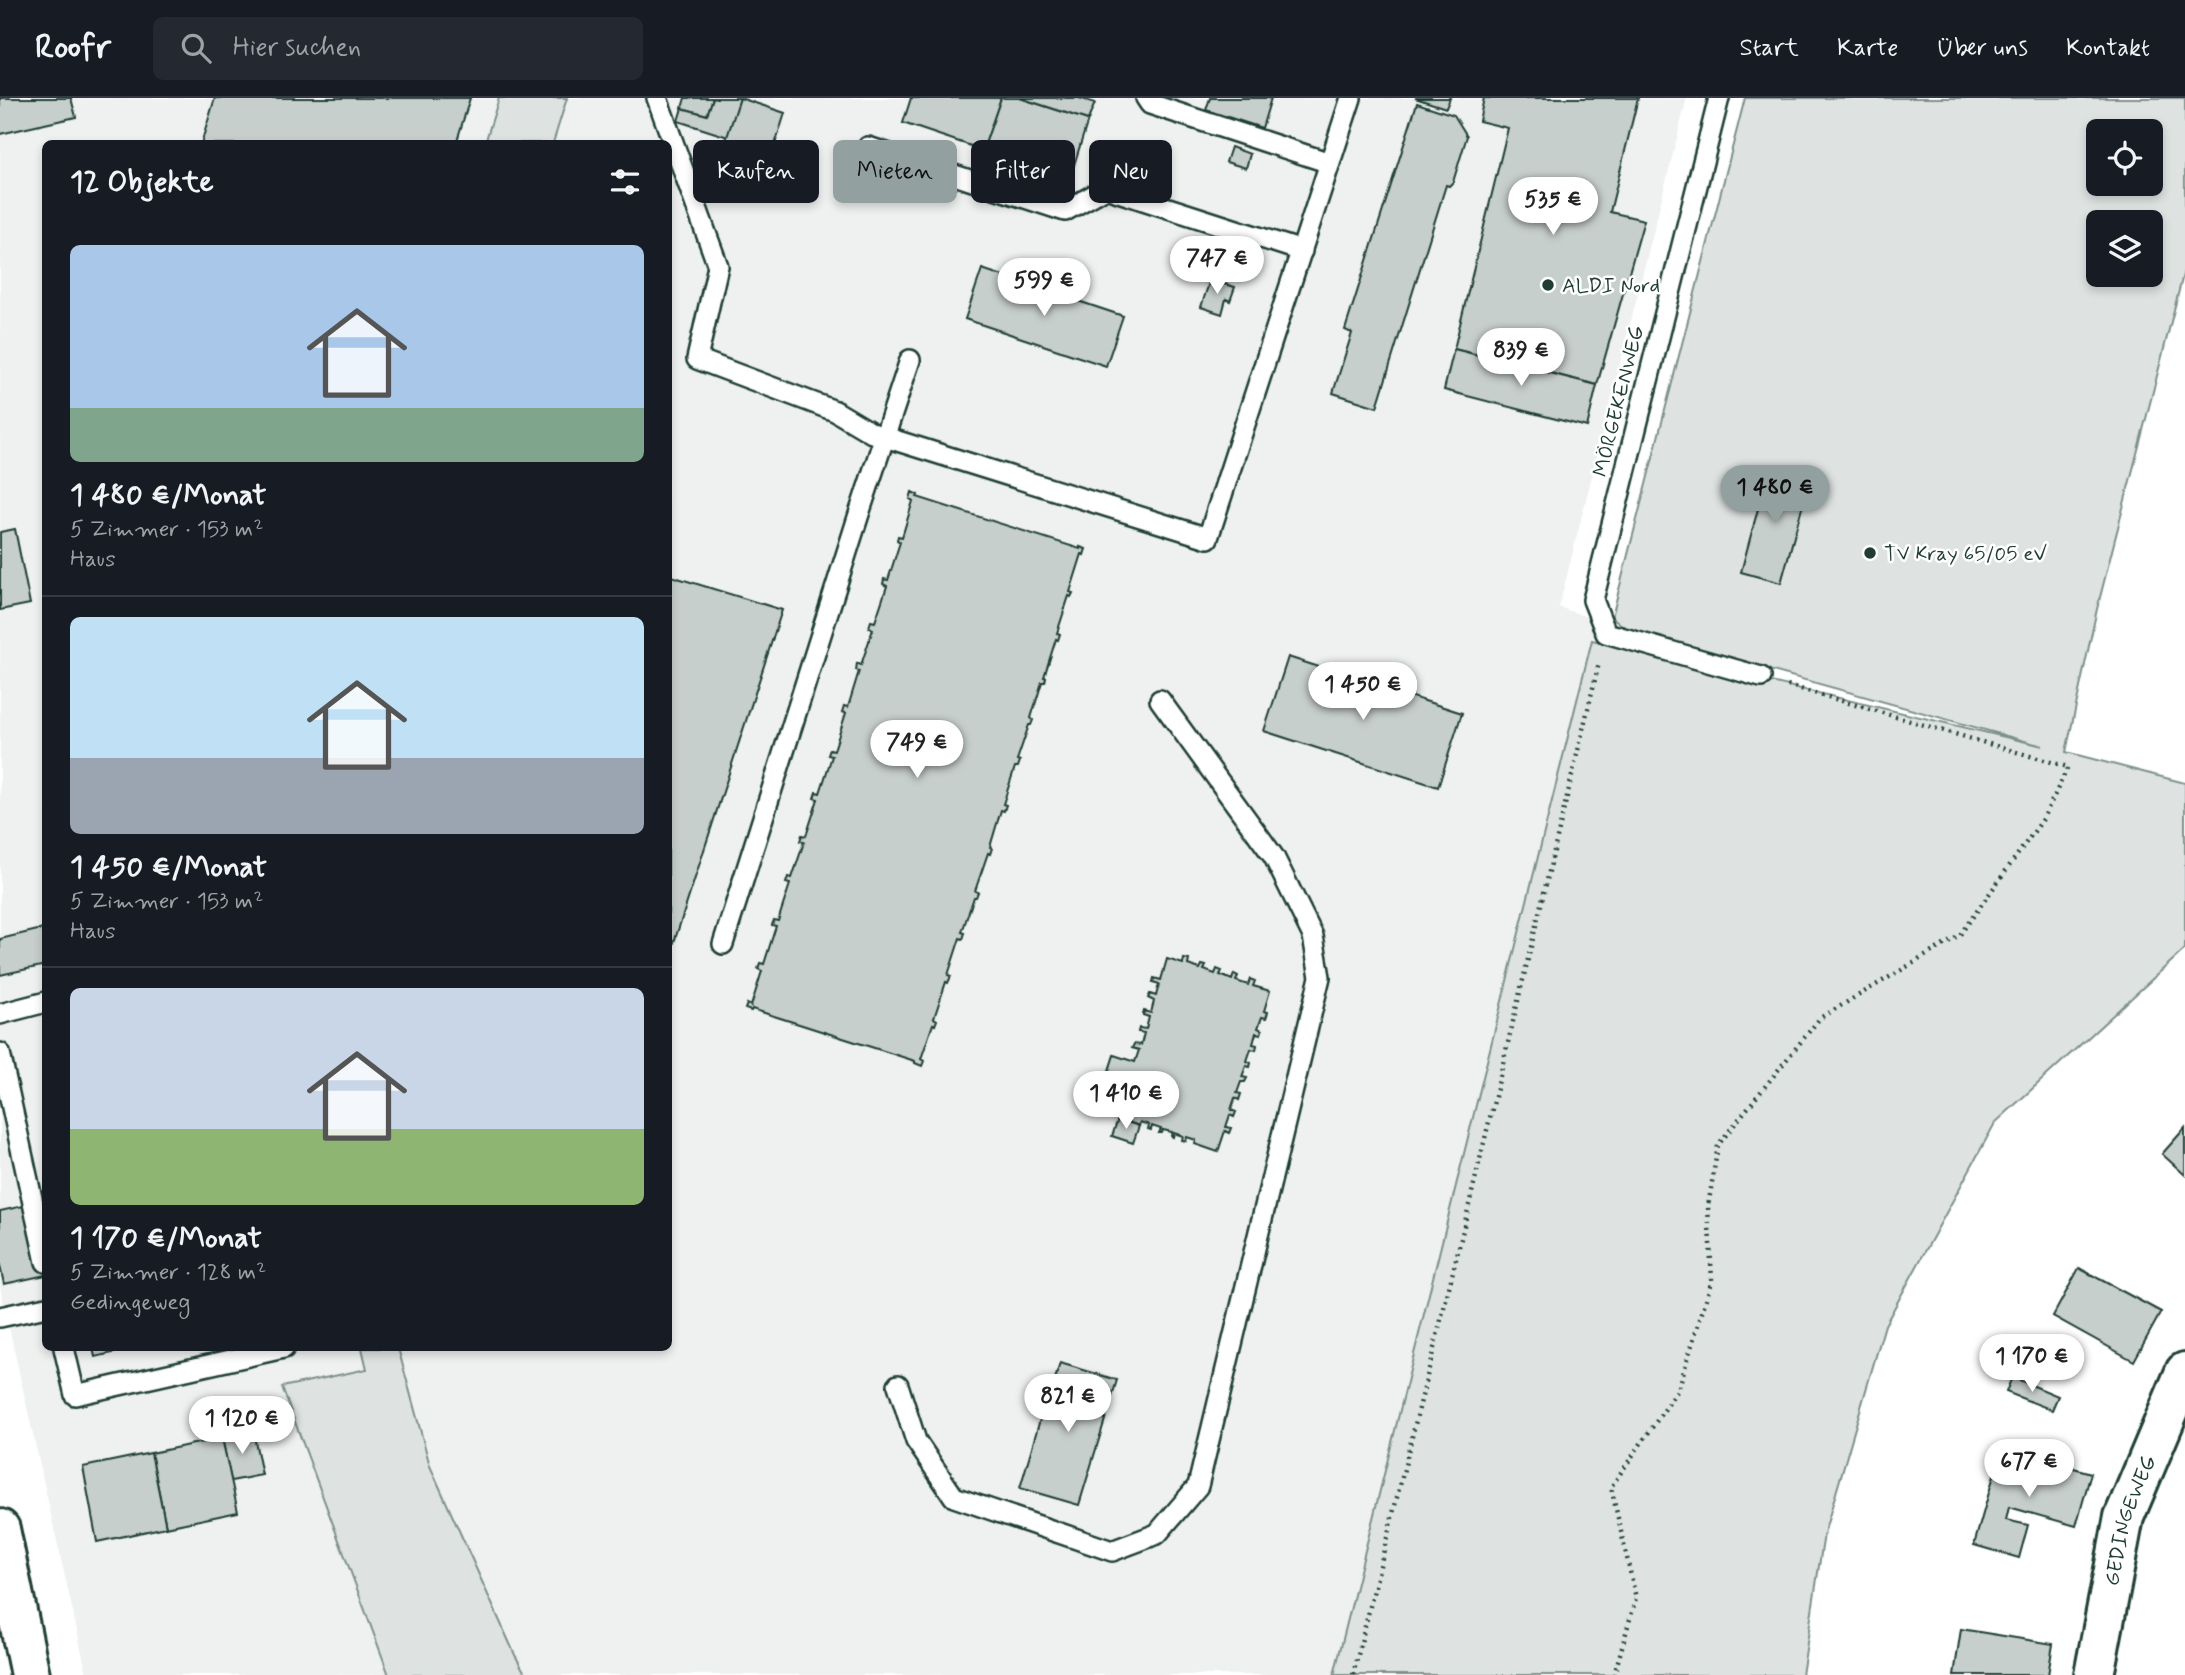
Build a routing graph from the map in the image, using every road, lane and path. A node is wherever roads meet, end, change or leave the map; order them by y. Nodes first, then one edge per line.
1 (657, 98) edge
2 (1146, 98) edge
3 (1351, 98) edge
4 (1719, 98) edge
5 (1330, 163) junction
6 (957, 176) edge
7 (1302, 251) junction
8 (910, 360) dead end
9 (885, 437) junction
10 (1606, 633) junction
11 (1761, 677) joint
12 (1160, 700) dead end
13 (723, 944) dead end
14 (42, 1003) edge
15 (0, 1014) edge
16 (0, 1053) edge
17 (42, 1244) edge
18 (42, 1308) edge
19 (0, 1317) edge
20 (65, 1351) edge
21 (271, 1351) edge
22 (2185, 1372) edge
23 (898, 1385) dead end
24 (0, 1529) edge
25 (30, 1675) edge
26 (1353, 1675) edge
27 (1614, 1675) edge
28 (2094, 1675) edge

1 - 9 lane
2 - 5 lane
3 - 5 lane
4 - 10 lane, MÖRGEKENWEG
5 - 7 lane
6 - 7 lane
7 - 9 lane
8 - 9 lane
9 - 13 lane
10 - 11 lane
10 - 26 path
11 - 27 path
12 - 23 lane
14 - 15 lane
16 - 17 lane
18 - 19 lane
20 - 21 lane
22 - 28 street, GEDINGEWEG
24 - 25 street

